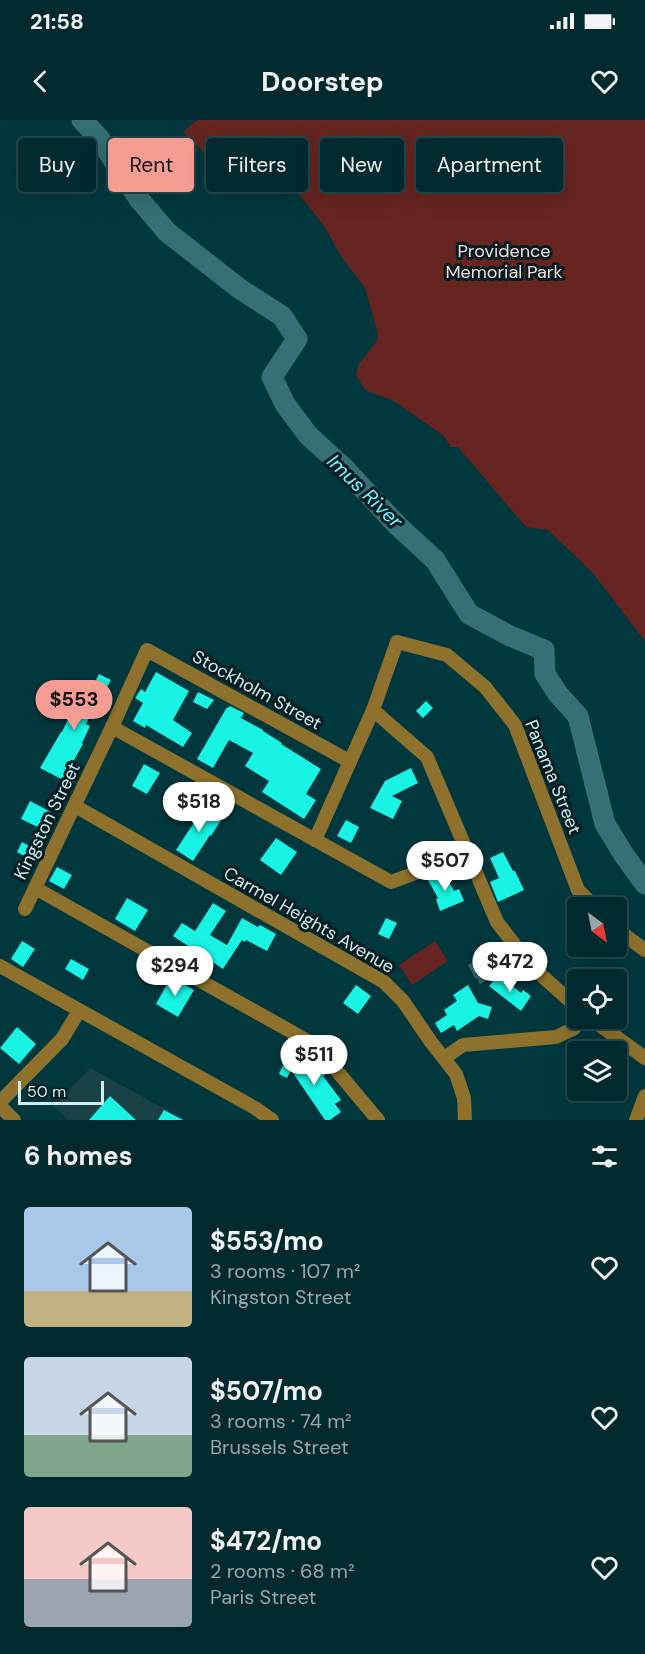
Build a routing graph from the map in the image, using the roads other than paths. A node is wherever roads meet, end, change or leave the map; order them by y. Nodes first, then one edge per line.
1 (147, 650) joint
2 (373, 710) junction
3 (112, 727) junction
4 (349, 761) junction
5 (75, 806) junction
6 (315, 840) junction
7 (467, 854) junction
8 (35, 888) junction
9 (585, 897) edge
10 (25, 909) dead end
11 (627, 938) edge
12 (645, 950) edge
13 (0, 966) edge
14 (567, 998) edge
15 (80, 1011) junction
16 (573, 1029) edge
17 (605, 1029) edge
18 (444, 1058) junction
19 (645, 1058) edge
20 (645, 1096) edge
21 (0, 1104) edge
22 (14, 1120) edge
23 (272, 1120) edge
24 (378, 1120) edge
25 (465, 1120) edge
26 (636, 1120) edge

1 - 3 street, Kingston Street
1 - 4 street, Stockholm Street
2 - 4 street
2 - 7 street
2 - 9 street, Panama Street
3 - 5 street, Kingston Street
3 - 6 street
4 - 6 street
5 - 8 street, Kingston Street
5 - 18 street, Carmel Heights Avenue
6 - 7 street
7 - 14 street
8 - 10 street, Kingston Street
8 - 24 street
11 - 12 street
13 - 15 street
15 - 21 street
15 - 23 street
16 - 18 street
17 - 19 street
18 - 25 street, Carmel Heights Avenue
20 - 26 street
21 - 22 street

